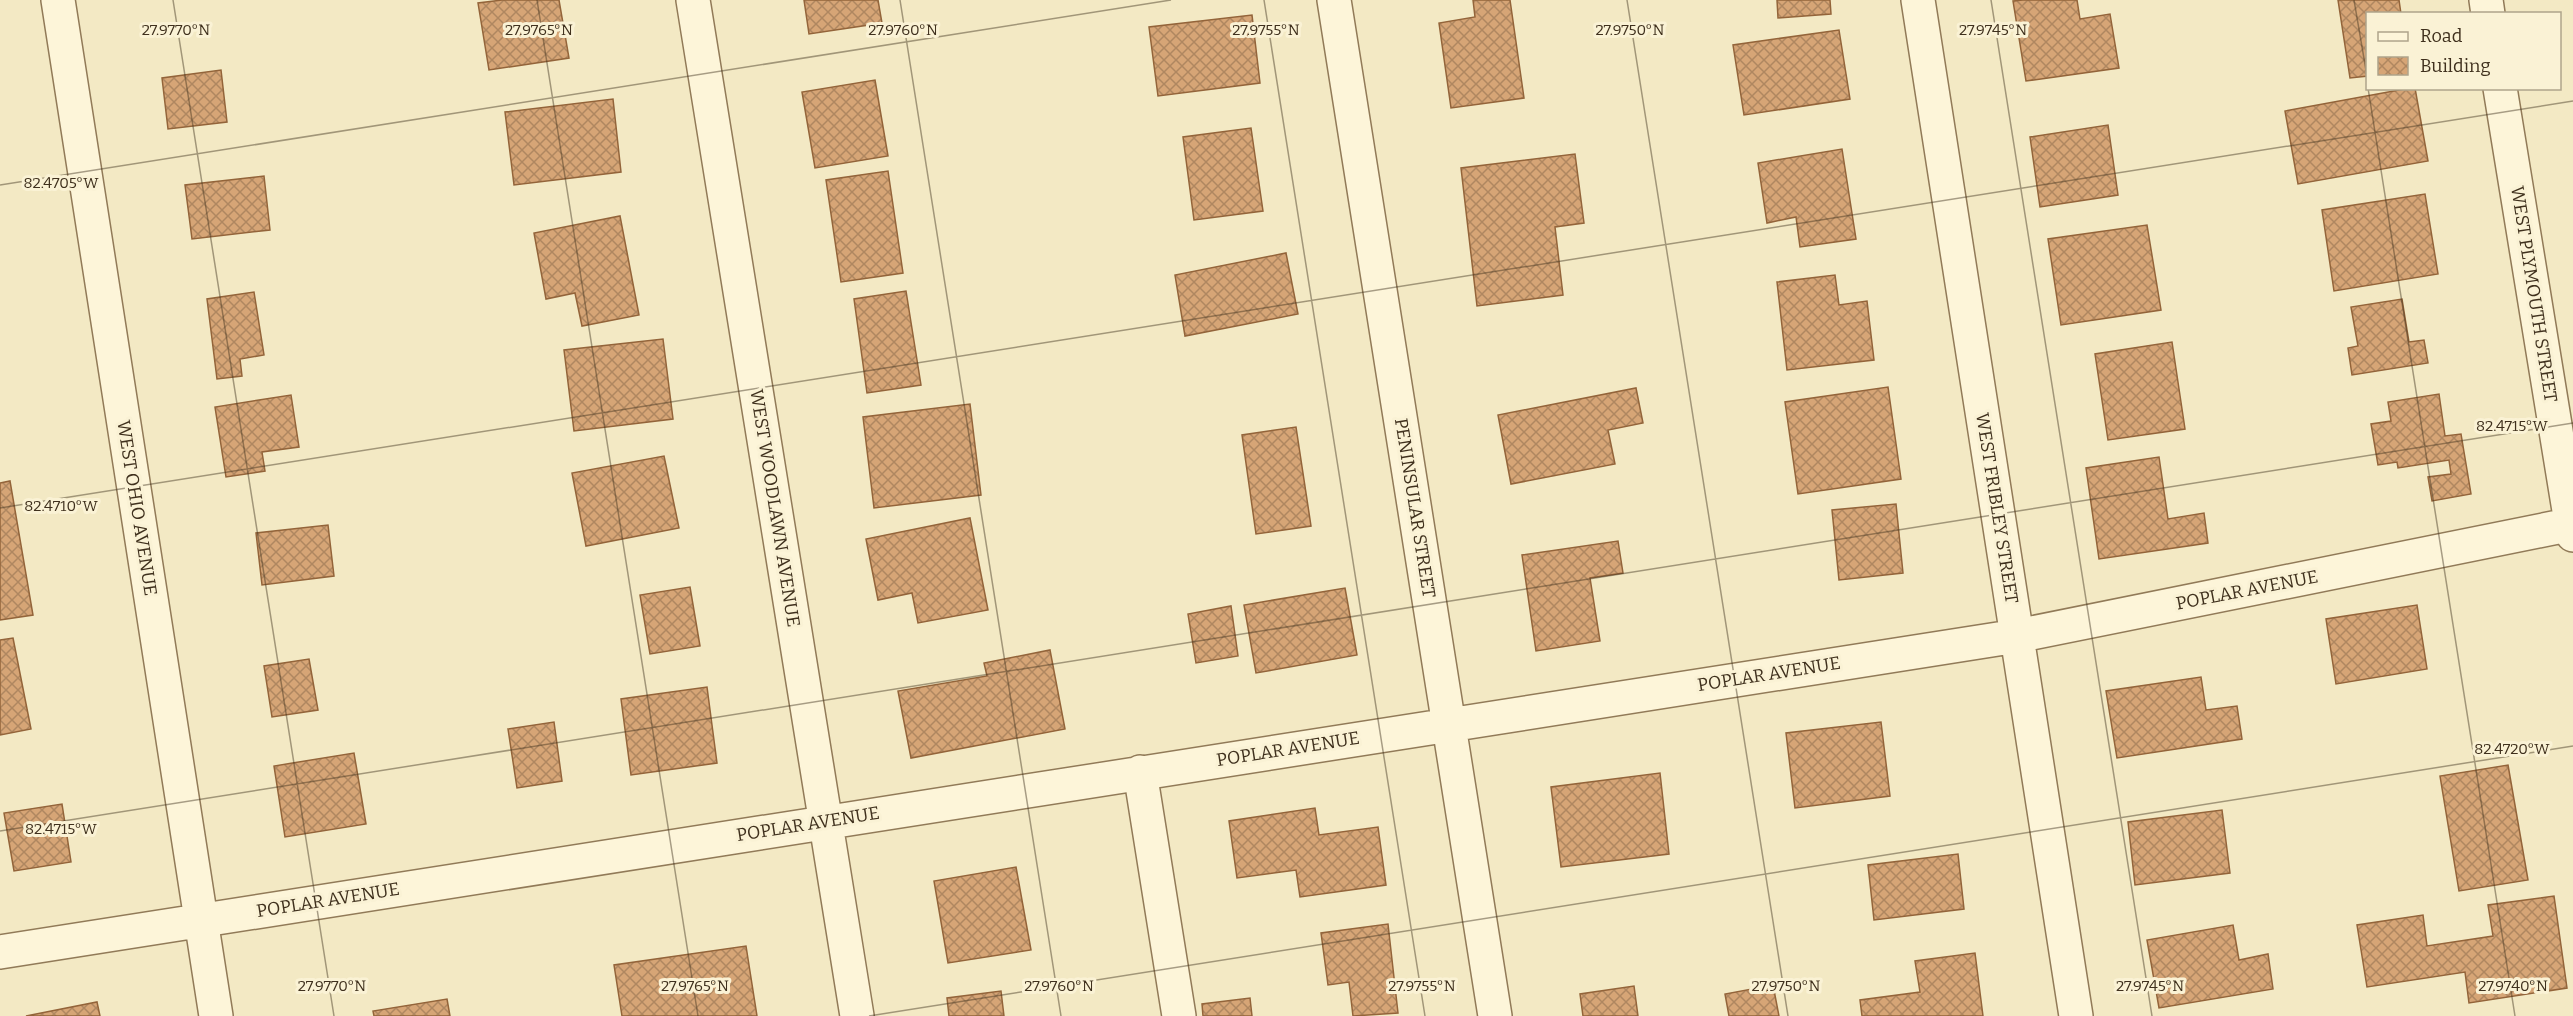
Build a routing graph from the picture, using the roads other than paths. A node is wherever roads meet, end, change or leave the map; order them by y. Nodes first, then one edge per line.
1 (58, 0) edge
2 (693, 0) edge
3 (1334, 0) edge
4 (1918, 0) edge
5 (2500, 90) edge
6 (2572, 528) edge
7 (2018, 636) junction
8 (1449, 724) junction
9 (1140, 772) junction
10 (826, 821) junction
11 (201, 920) junction
12 (0, 952) edge
13 (216, 1016) edge
14 (856, 1016) edge
15 (1179, 1016) edge
16 (1495, 1016) edge
17 (2076, 1016) edge

1 - 11 street, WEST OHIO AVENUE
2 - 10 street, WEST WOODLAWN AVENUE
3 - 8 street, PENINSULAR STREET
4 - 7 street, WEST FRIBLEY STREET
5 - 6 street, WEST PLYMOUTH STREET
6 - 7 street, POPLAR AVENUE
7 - 8 street, POPLAR AVENUE
7 - 17 street, WEST FRIBLEY STREET
8 - 9 street, POPLAR AVENUE
8 - 16 street, PENINSULAR STREET
9 - 10 street, POPLAR AVENUE
9 - 15 street
10 - 11 street, POPLAR AVENUE
10 - 14 street, WEST WOODLAWN AVENUE
11 - 12 street, POPLAR AVENUE
11 - 13 street, WEST OHIO AVENUE

